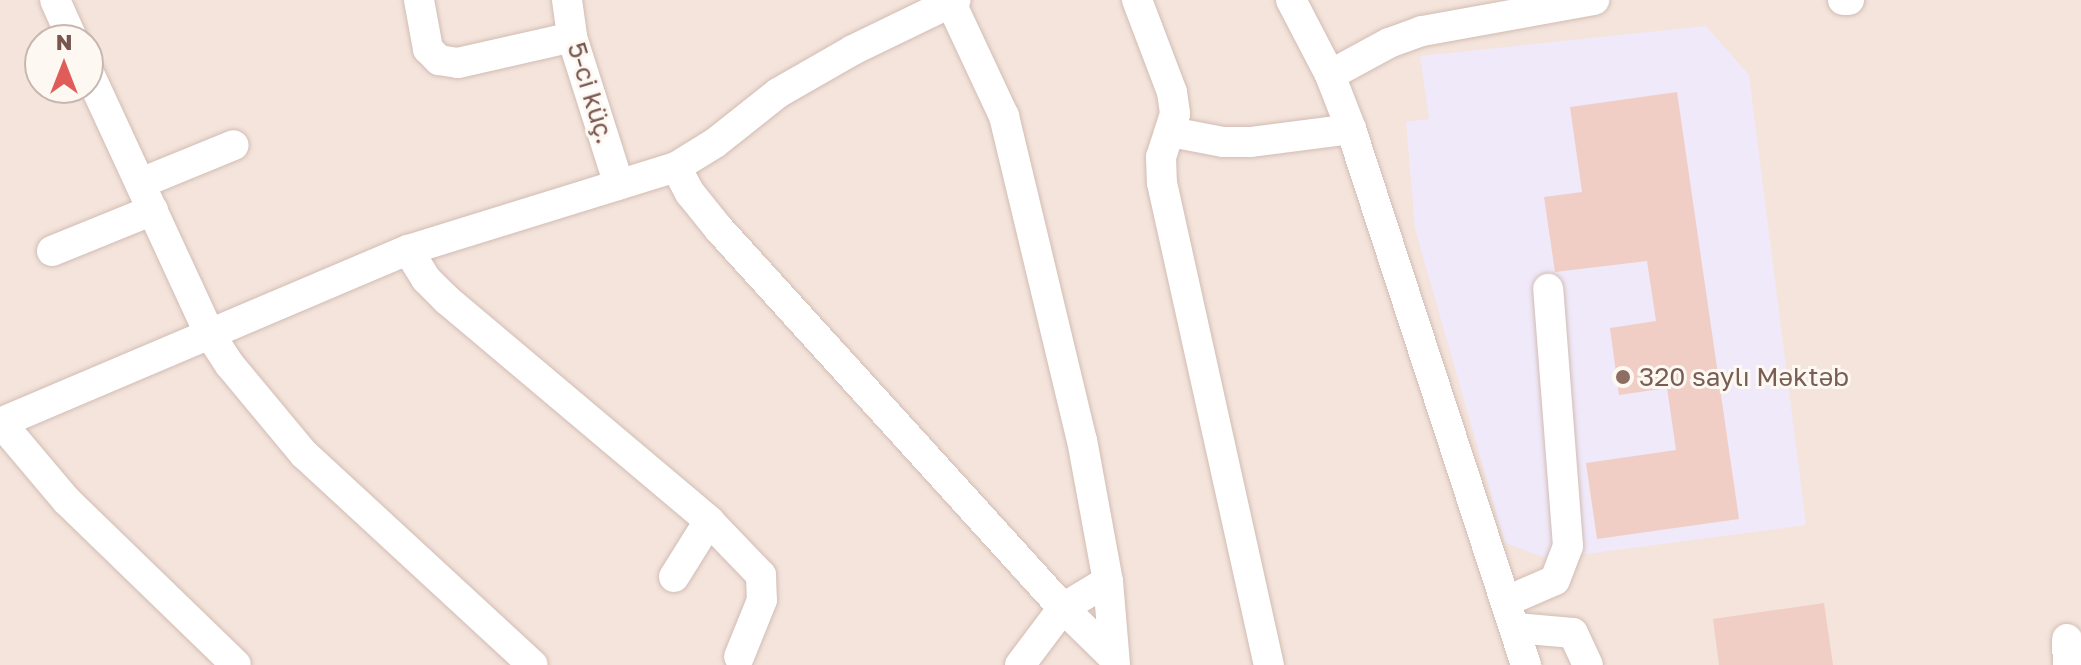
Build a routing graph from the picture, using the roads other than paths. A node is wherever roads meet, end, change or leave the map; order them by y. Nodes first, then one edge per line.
1 (55, 0) edge
2 (419, 0) edge
3 (567, 0) edge
4 (1137, 0) edge
5 (1291, 0) edge
6 (1594, 0) edge
7 (954, 1) edge
8 (66, 24) edge
9 (572, 37) junction
10 (1330, 75) junction
11 (104, 104) edge
12 (1351, 129) junction
13 (1171, 132) junction
14 (234, 145) dead end
15 (676, 167) junction
16 (619, 185) junction
17 (147, 196) junction
18 (408, 250) junction
19 (52, 251) dead end
20 (1548, 289) dead end
21 (209, 333) junction
22 (1, 423) edge
23 (709, 521) junction
24 (674, 577) dead end
25 (1108, 581) junction
26 (1063, 608) junction
27 (1511, 614) junction
28 (739, 657) dead end
29 (1113, 661) edge
30 (236, 665) edge
31 (533, 665) edge
32 (1020, 665) edge
33 (1269, 665) edge
34 (1526, 665) edge
35 (1588, 665) edge

1 - 8 street
2 - 9 street
3 - 9 street, 5-ci küç.
4 - 13 street
5 - 10 street
6 - 10 street
7 - 15 street
7 - 25 street
9 - 16 street, 5-ci küç.
10 - 12 street
11 - 17 street
12 - 13 street
12 - 27 street
13 - 33 street
14 - 17 street
15 - 16 street
15 - 26 street
16 - 18 street
17 - 19 street
17 - 21 street
18 - 21 street
18 - 23 street
20 - 27 street
21 - 22 street
21 - 31 street
22 - 30 street
23 - 24 street
23 - 28 street
25 - 26 street
25 - 29 street
26 - 29 street
26 - 32 street
27 - 34 street
27 - 35 street

